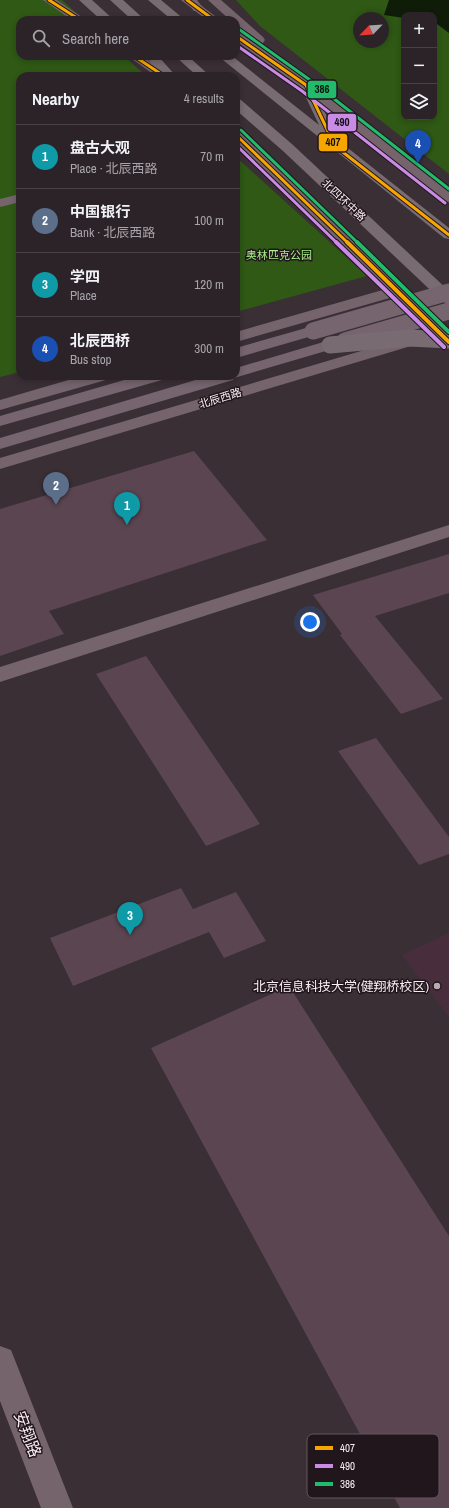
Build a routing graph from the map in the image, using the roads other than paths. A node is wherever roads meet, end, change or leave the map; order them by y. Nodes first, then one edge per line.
1 (50, 0) edge
2 (85, 0) edge
3 (116, 0) edge
4 (154, 0) edge
5 (187, 0) edge
6 (214, 0) edge
7 (195, 4) edge
8 (74, 16) edge
9 (103, 16) edge
10 (134, 16) edge
11 (174, 16) edge
12 (209, 16) edge
13 (231, 16) edge
14 (240, 24) edge
15 (240, 39) edge
16 (140, 60) edge
17 (155, 60) edge
18 (186, 60) edge
19 (229, 60) edge
20 (158, 72) edge
21 (166, 72) edge
22 (199, 72) edge
23 (306, 85) junction
24 (240, 107) edge
25 (240, 121) edge
26 (242, 144) edge
27 (335, 146) junction
28 (288, 148) junction
29 (449, 198) edge
30 (16, 199) edge
31 (0, 203) edge
32 (16, 208) edge
33 (0, 211) edge
34 (449, 235) edge
35 (396, 291) junction
36 (449, 292) edge
37 (449, 299) edge
38 (449, 311) edge
39 (240, 336) edge
40 (446, 338) edge
41 (330, 345) junction
42 (240, 352) edge
43 (240, 372) edge
44 (86, 380) edge
45 (142, 380) edge
46 (214, 380) edge
47 (0, 405) edge
48 (0, 421) edge
49 (0, 444) edge
50 (0, 464) edge
51 (449, 531) edge
52 (0, 675) edge
53 (0, 1361) edge
54 (57, 1508) edge

1 - 8 street
2 - 9 highway
3 - 10 highway
4 - 11 highway
5 - 7 street
6 - 13 street
7 - 12 street
14 - 23 street
15 - 23 street
16 - 20 street
17 - 21 highway
18 - 22 highway
19 - 27 highway
23 - 27 highway
23 - 29 street
24 - 28 highway, 北四环中路
25 - 28 highway
26 - 35 street
27 - 34 highway
28 - 37 highway, 北四环中路
30 - 31 street
32 - 33 street
35 - 39 street
35 - 40 street
36 - 42 main road, bridge
38 - 41 main road, 北辰西路, bridge
40 - 41 highway, bridge
40 - 50 street, 北辰西路
41 - 43 main road, 北辰西路
44 - 47 street
45 - 48 main road
46 - 49 main road, 北辰西路
51 - 52 street
53 - 54 street, 安翔路

